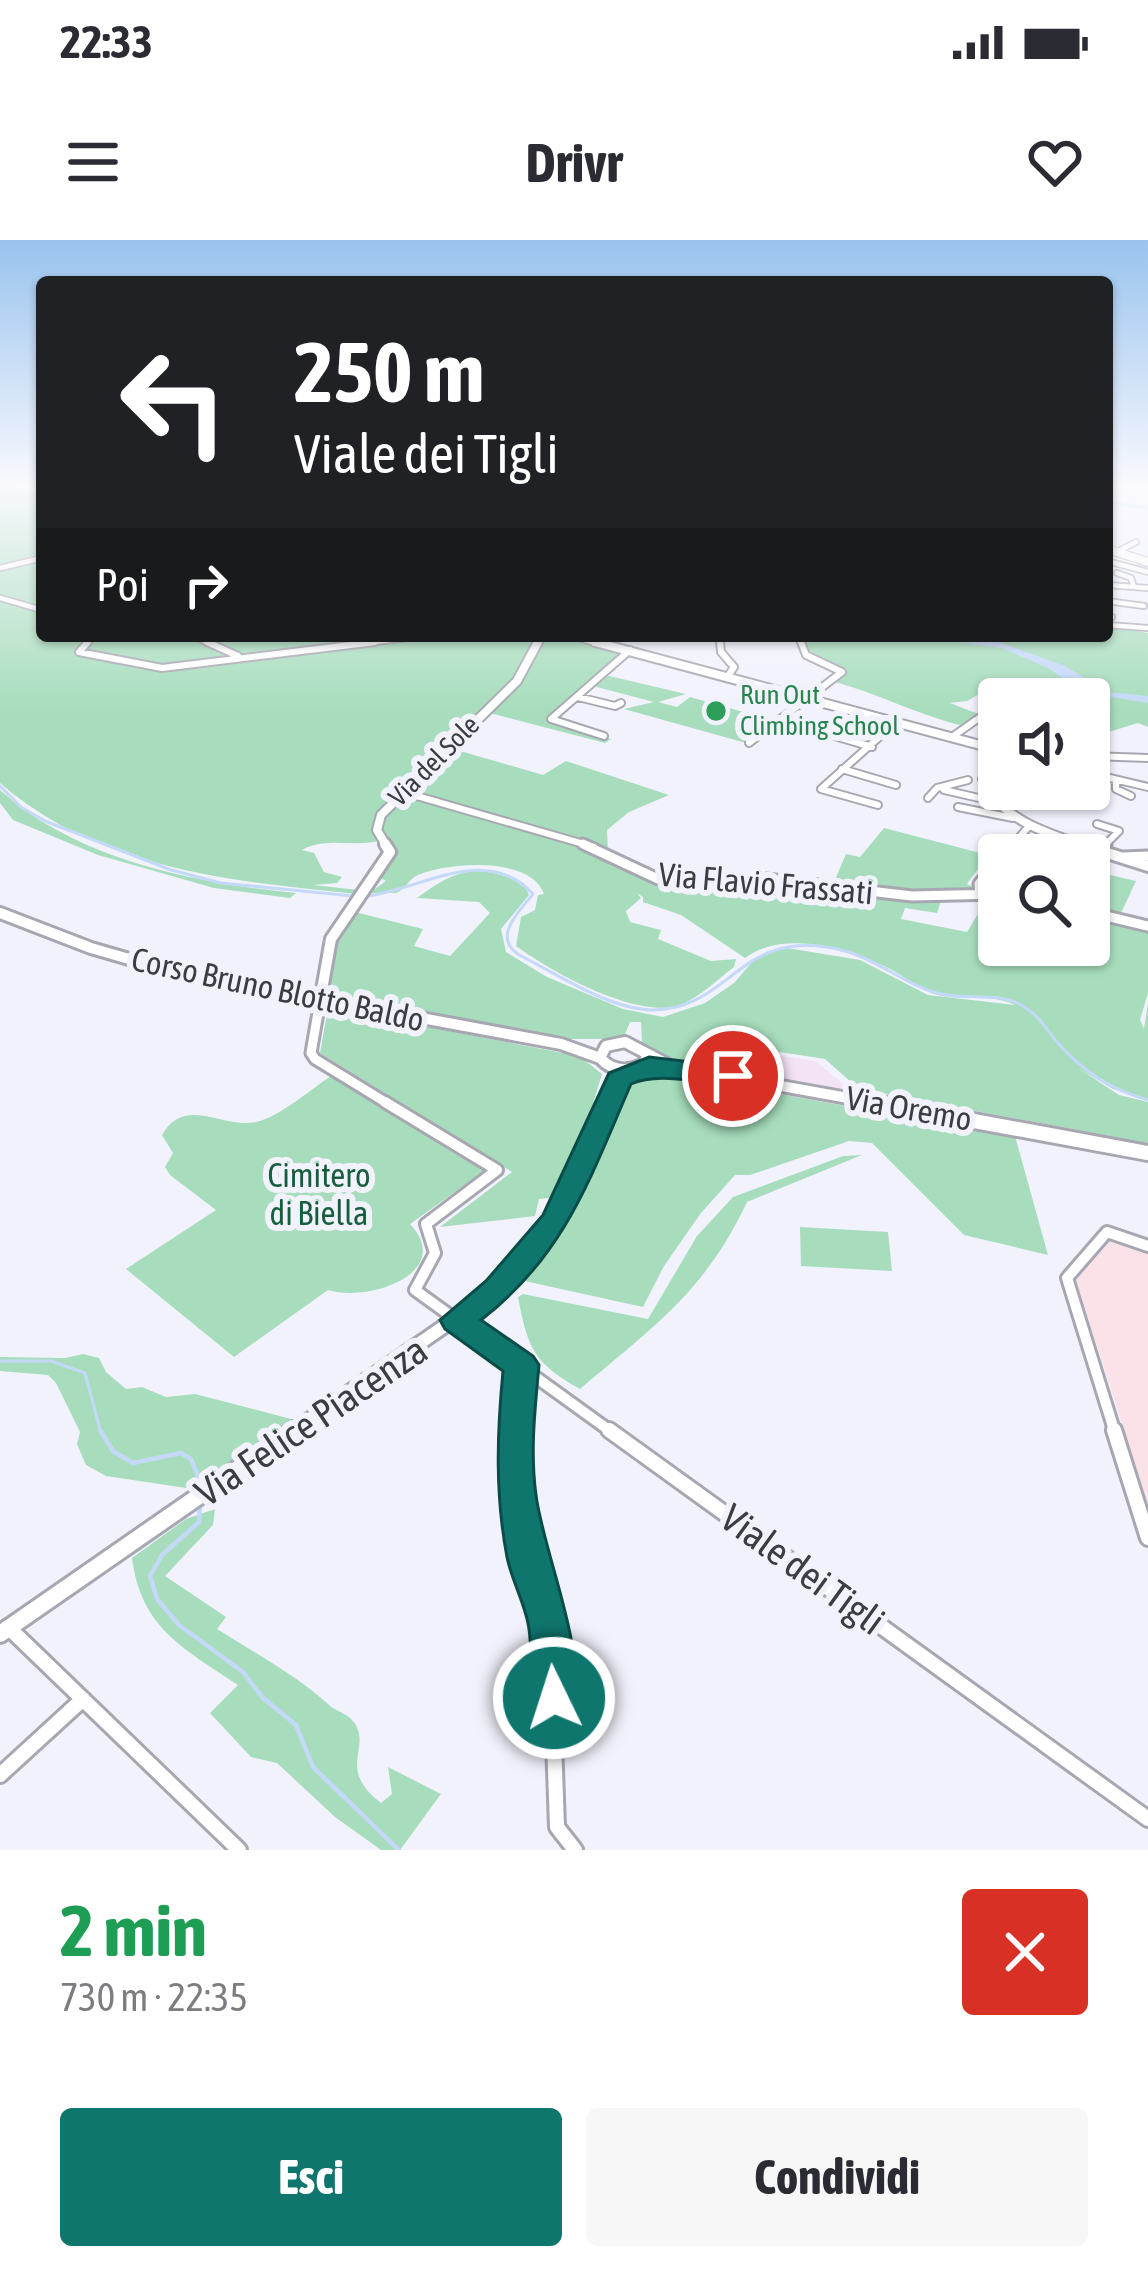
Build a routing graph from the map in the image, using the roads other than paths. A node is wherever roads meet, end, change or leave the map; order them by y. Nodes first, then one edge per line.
1 (30, 560) edge
2 (1113, 563) edge
3 (1148, 567) edge
4 (0, 568) edge
5 (1118, 573) dead end
6 (1113, 585) edge
7 (1134, 587) junction
8 (1148, 587) edge
9 (0, 598) edge
10 (1113, 603) edge
11 (1144, 606) dead end
12 (36, 608) edge
13 (1113, 621) edge
14 (1148, 628) edge
15 (88, 642) edge
16 (207, 642) edge
17 (374, 642) edge
18 (539, 642) edge
19 (598, 642) edge
20 (720, 642) edge
21 (801, 642) edge
22 (630, 650) junction
23 (243, 658) junction
24 (728, 676) junction
25 (578, 697) junction
26 (808, 698) junction
27 (622, 703) dead end
28 (978, 718) edge
29 (896, 722) junction
30 (831, 735) dead end
31 (604, 736) dead end
32 (952, 737) junction
33 (749, 743) dead end
34 (978, 744) edge
35 (872, 747) junction
36 (1110, 757) edge
37 (1148, 758) edge
38 (842, 770) junction
39 (968, 780) dead end
40 (1110, 784) edge
41 (896, 785) dead end
42 (1148, 787) edge
43 (1117, 789) junction
44 (944, 790) junction
45 (403, 792) junction
46 (1131, 796) dead end
47 (928, 798) dead end
48 (978, 798) edge
49 (878, 805) dead end
50 (958, 807) dead end
51 (1003, 810) edge
52 (1013, 818) junction
53 (1030, 824) junction
54 (1097, 824) dead end
55 (1021, 834) edge
56 (1058, 834) edge
57 (1110, 840) edge
58 (1110, 852) edge
59 (1148, 861) edge
60 (978, 894) edge
61 (0, 913) edge
62 (1110, 917) edge
63 (1148, 926) edge
64 (320, 1000) junction
65 (605, 1057) junction
66 (640, 1064) junction
67 (609, 1102) junction
68 (1148, 1153) edge
69 (1148, 1246) edge
70 (457, 1320) junction
71 (521, 1365) junction
72 (1148, 1538) edge
73 (4, 1631) edge
74 (83, 1699) junction
75 (0, 1775) edge
76 (1148, 1819) edge
77 (239, 1850) edge
78 (575, 1850) edge

1 - 4 street
2 - 3 street
5 - 7 street
6 - 7 street
7 - 8 street
9 - 12 street
10 - 11 street
13 - 14 street
15 - 23 street
16 - 23 street
17 - 23 street
18 - 45 street, Via del Sole
19 - 22 street
20 - 24 street
21 - 26 street
22 - 24 street
22 - 25 street
24 - 26 street
25 - 27 street
25 - 31 street
26 - 29 street
26 - 33 street
28 - 32 street
29 - 32 street
29 - 35 street
30 - 35 street
32 - 34 street
35 - 38 street
36 - 37 street
38 - 41 street
38 - 49 street
39 - 44 street
40 - 43 street
42 - 43 street
43 - 46 street
44 - 47 street
44 - 48 street
45 - 60 street, Via Flavio Frassati
45 - 64 street, Via del Sole
50 - 52 street
51 - 52 street
52 - 53 street
53 - 55 street
53 - 56 street
54 - 57 street
58 - 59 street
61 - 64 main road, Corso Bruno Blotto Baldo
62 - 63 street
64 - 65 main road, Corso Bruno Blotto Baldo
64 - 70 street, Viale dei Tigli
65 - 66 main road
65 - 66 main road
65 - 67 street, Via Felice Piacenza
66 - 67 street, Via Felice Piacenza
66 - 68 main road, Via Oremo
67 - 70 street, Via Felice Piacenza
69 - 72 street
70 - 71 street, Viale dei Tigli
70 - 73 street, Via Felice Piacenza
71 - 76 street, Viale dei Tigli
71 - 78 street
73 - 74 street
74 - 75 street
74 - 77 street

